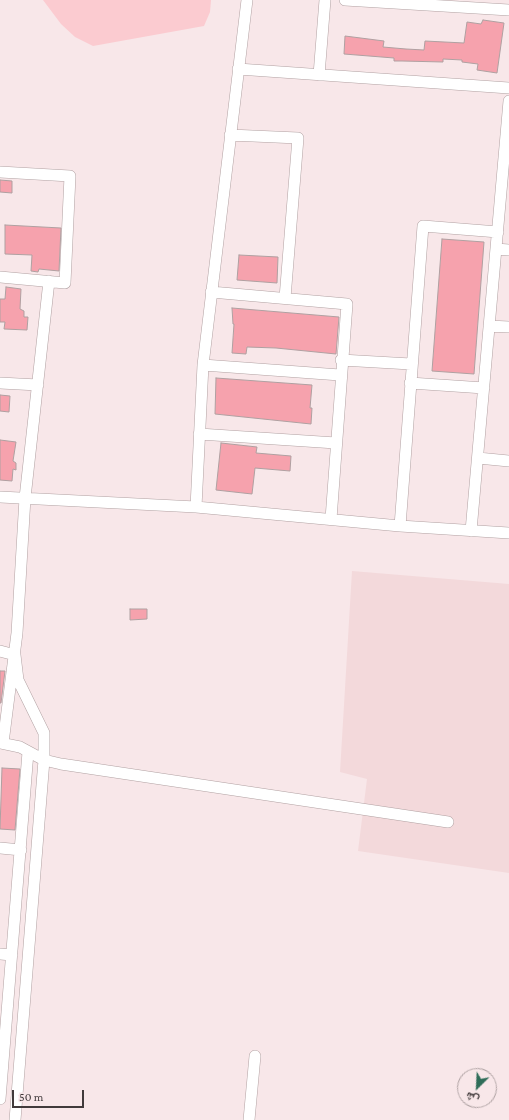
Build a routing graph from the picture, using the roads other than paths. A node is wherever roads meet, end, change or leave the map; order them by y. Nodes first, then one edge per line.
1 (247, 0) edge
2 (325, 0) edge
3 (346, 0) edge
4 (509, 10) edge
5 (238, 69) junction
6 (319, 75) junction
7 (509, 88) edge
8 (509, 101) edge
9 (508, 123) edge
10 (230, 135) junction
11 (0, 172) edge
12 (498, 232) junction
13 (496, 249) junction
14 (509, 250) edge
15 (0, 278) edge
16 (49, 282) junction
17 (211, 292) junction
18 (286, 298) junction
19 (489, 326) junction
20 (509, 327) edge
21 (341, 360) junction
22 (411, 364) junction
23 (203, 365) junction
24 (340, 375) junction
25 (0, 382) edge
26 (410, 383) junction
27 (38, 385) junction
28 (484, 388) junction
29 (199, 434) junction
30 (336, 444) junction
31 (478, 458) junction
32 (509, 461) edge
33 (0, 497) edge
34 (25, 498) junction
35 (196, 507) junction
36 (331, 519) junction
37 (400, 526) junction
38 (471, 531) junction
39 (509, 533) edge
40 (0, 651) edge
41 (15, 655) junction
42 (1, 743) edge
43 (28, 752) junction
44 (44, 760) junction
45 (448, 822) dead end
46 (0, 848) edge
47 (21, 850) junction
48 (0, 954) edge
49 (12, 955) junction
50 (255, 1056) dead end
51 (0, 1099) edge
52 (14, 1120) edge
53 (248, 1120) edge

1 - 5 street
2 - 6 street
3 - 4 street
5 - 6 street
5 - 10 street
6 - 7 street
8 - 9 street
9 - 12 street
10 - 17 street
10 - 18 street
11 - 16 street
12 - 13 street
12 - 22 street
13 - 14 street
13 - 19 street
15 - 16 street
16 - 27 street
17 - 18 street
17 - 23 street
18 - 21 street
19 - 20 street
19 - 28 street
21 - 22 street
21 - 24 street
22 - 26 street
23 - 24 street
23 - 29 street
24 - 30 street
25 - 27 street
26 - 28 street
26 - 37 street
27 - 34 street
28 - 31 street
29 - 30 street
29 - 35 street
30 - 36 street
31 - 32 street
31 - 38 street
33 - 34 street
34 - 35 street
34 - 41 street
35 - 36 street
36 - 37 street
37 - 38 street
38 - 39 street
40 - 41 street
41 - 42 street
41 - 44 street
42 - 43 street
43 - 44 street
43 - 47 street
44 - 45 street
44 - 52 street
46 - 47 street
47 - 49 street
48 - 49 street
49 - 51 street
50 - 53 street

